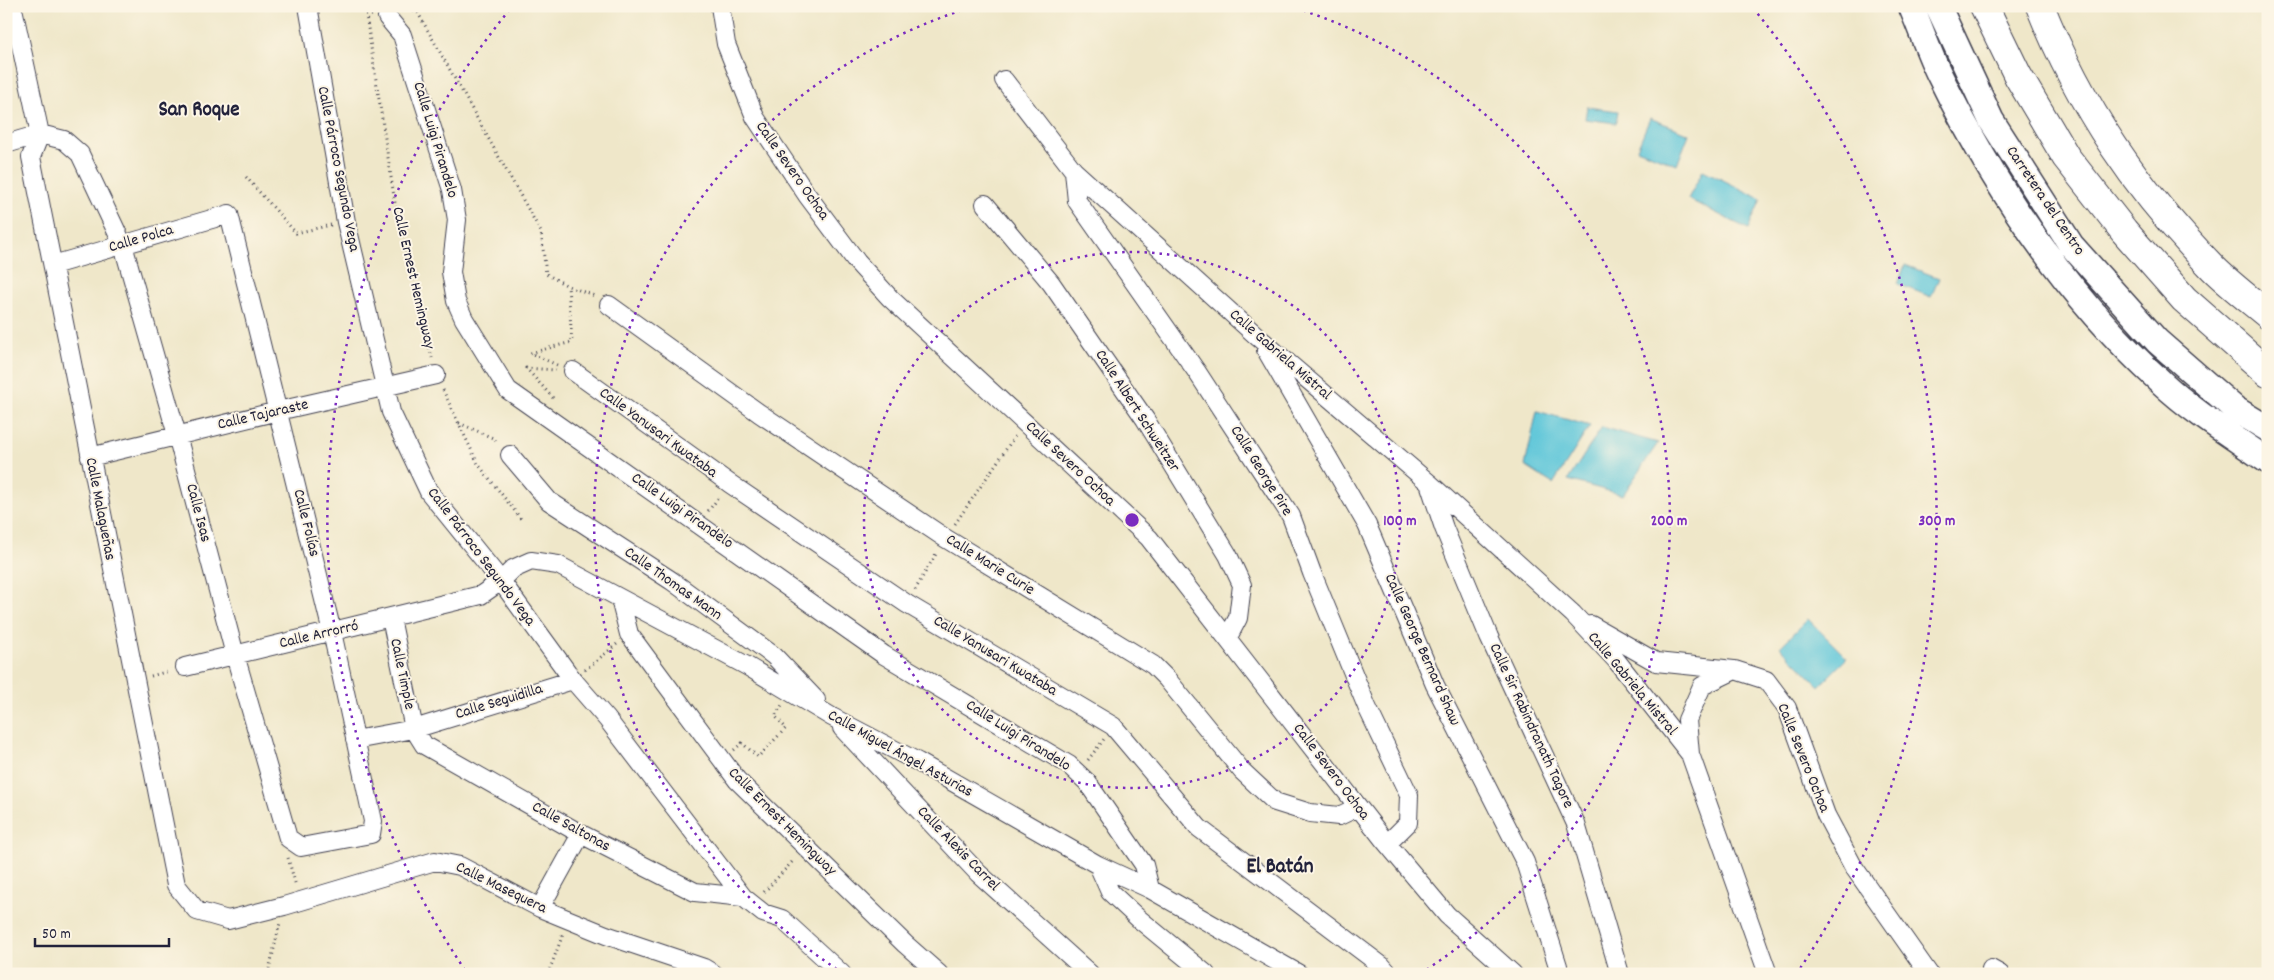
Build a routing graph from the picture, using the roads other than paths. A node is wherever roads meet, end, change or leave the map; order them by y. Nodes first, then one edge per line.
1 (308, 6) edge
2 (720, 6) edge
3 (1911, 6) edge
4 (1938, 6) edge
5 (1984, 6) edge
6 (2040, 6) edge
7 (14, 12) edge
8 (388, 17) dead end
9 (1004, 80) dead end
10 (40, 134) junction
11 (6, 144) edge
12 (1074, 171) junction
13 (985, 204) dead end
14 (229, 214) joint
15 (123, 245) junction
16 (53, 264) junction
17 (610, 305) road end
18 (2268, 315) edge
19 (1259, 338) junction
20 (573, 372) road end
21 (2268, 373) edge
22 (436, 375) road end
23 (385, 386) junction
24 (278, 411) junction
25 (2268, 429) edge
26 (177, 435) junction
27 (510, 455) road end
28 (90, 457) junction
29 (2268, 461) edge
30 (1429, 483) junction
31 (501, 582) junction
32 (620, 599) junction
33 (1573, 614) junction
34 (391, 618) junction
35 (332, 632) junction
36 (1228, 637) junction
37 (235, 656) junction
38 (185, 667) road end
39 (1735, 670) junction
40 (573, 680) junction
41 (832, 717) junction
42 (414, 729) junction
43 (355, 740) junction
44 (1690, 754) junction
45 (1358, 807) junction
46 (371, 834) joint
47 (582, 834) junction
48 (1384, 840) junction
49 (1098, 865) junction
50 (1150, 889) junction
51 (748, 901) junction
52 (284, 906) joint
53 (540, 908) junction
54 (714, 974) edge
55 (842, 974) edge
56 (940, 974) edge
57 (1090, 974) edge
58 (1206, 974) edge
59 (1299, 974) edge
60 (1389, 974) edge
61 (1513, 974) edge
62 (1558, 974) edge
63 (1620, 974) edge
64 (1768, 974) edge
65 (1929, 974) edge

1 - 23 street, Calle Párroco Segundo Vega
2 - 36 street, Calle Severo Ochoa
3 - 29 main road
4 - 25 main road, Carretera del Centro
5 - 21 highway
6 - 18 highway
7 - 10 street
8 - 50 street, Calle Luigi Pirandelo
9 - 12 street, Calle Gabriela Mistral
10 - 11 street
10 - 15 street, Calle Isas
10 - 16 street, Calle Malagueñas
12 - 19 street, Calle Gabriela Mistral
12 - 48 street, Calle George Pire
13 - 36 street, Calle Albert Schweitzer
14 - 15 street, Calle Polca
14 - 24 street, Calle Folías
15 - 16 street, Calle Polca
15 - 26 street, Calle Isas
16 - 28 street, Calle Malagueñas
17 - 45 street, Calle Marie Curie
19 - 30 street, Calle Gabriela Mistral
19 - 62 street, Calle George Bernard Shaw
20 - 60 street, Calle Yanusari Kwataba
22 - 23 street, Calle Tajaraste
23 - 24 street, Calle Tajaraste
23 - 31 street, Calle Párroco Segundo Vega
24 - 26 street, Calle Tajaraste
24 - 35 street, Calle Folías
26 - 28 street, Calle Tajaraste
26 - 37 street, Calle Isas
27 - 41 street, Calle Thomas Mann
28 - 52 street, Calle Malagueñas
30 - 33 street, Calle Gabriela Mistral
30 - 63 street, Calle Sir Rabindranath Tagore
31 - 32 street, Calle Miguel Ángel Asturias
31 - 34 street, Calle Arrorró
31 - 40 street, Calle Párroco Segundo Vega
32 - 41 street, Calle Miguel Ángel Asturias
32 - 56 street, Calle Ernest Hemingway
33 - 39 street, Calle Gabriela Mistral
33 - 44 street, Calle Gabriela Mistral
34 - 35 street, Calle Arrorró
34 - 42 street, Calle Timple
35 - 37 street, Calle Arrorró
35 - 43 street, Calle Folías
36 - 45 street, Calle Severo Ochoa
37 - 38 street, Calle Arrorró
37 - 46 street, Calle Isas
39 - 44 street
39 - 65 street, Calle Severo Ochoa
40 - 42 street, Calle Seguidilla
40 - 51 street, Calle Párroco Segundo Vega
41 - 49 street, Calle Miguel Ángel Asturias
41 - 57 street, Calle Alexis Carrel
42 - 43 street, Calle Seguidilla
42 - 47 street, Calle Saltonas
43 - 46 street, Calle Folías
44 - 64 street
45 - 48 street, Calle Severo Ochoa
47 - 51 street, Calle Saltonas
47 - 53 street
48 - 61 street, Calle Severo Ochoa
49 - 50 street, Calle Miguel Ángel Asturias
49 - 58 street
50 - 59 street, Calle Miguel Ángel Asturias
51 - 55 street, Calle Párroco Segundo Vega
52 - 53 street, Calle Masequera
53 - 54 street, Calle Masequera

